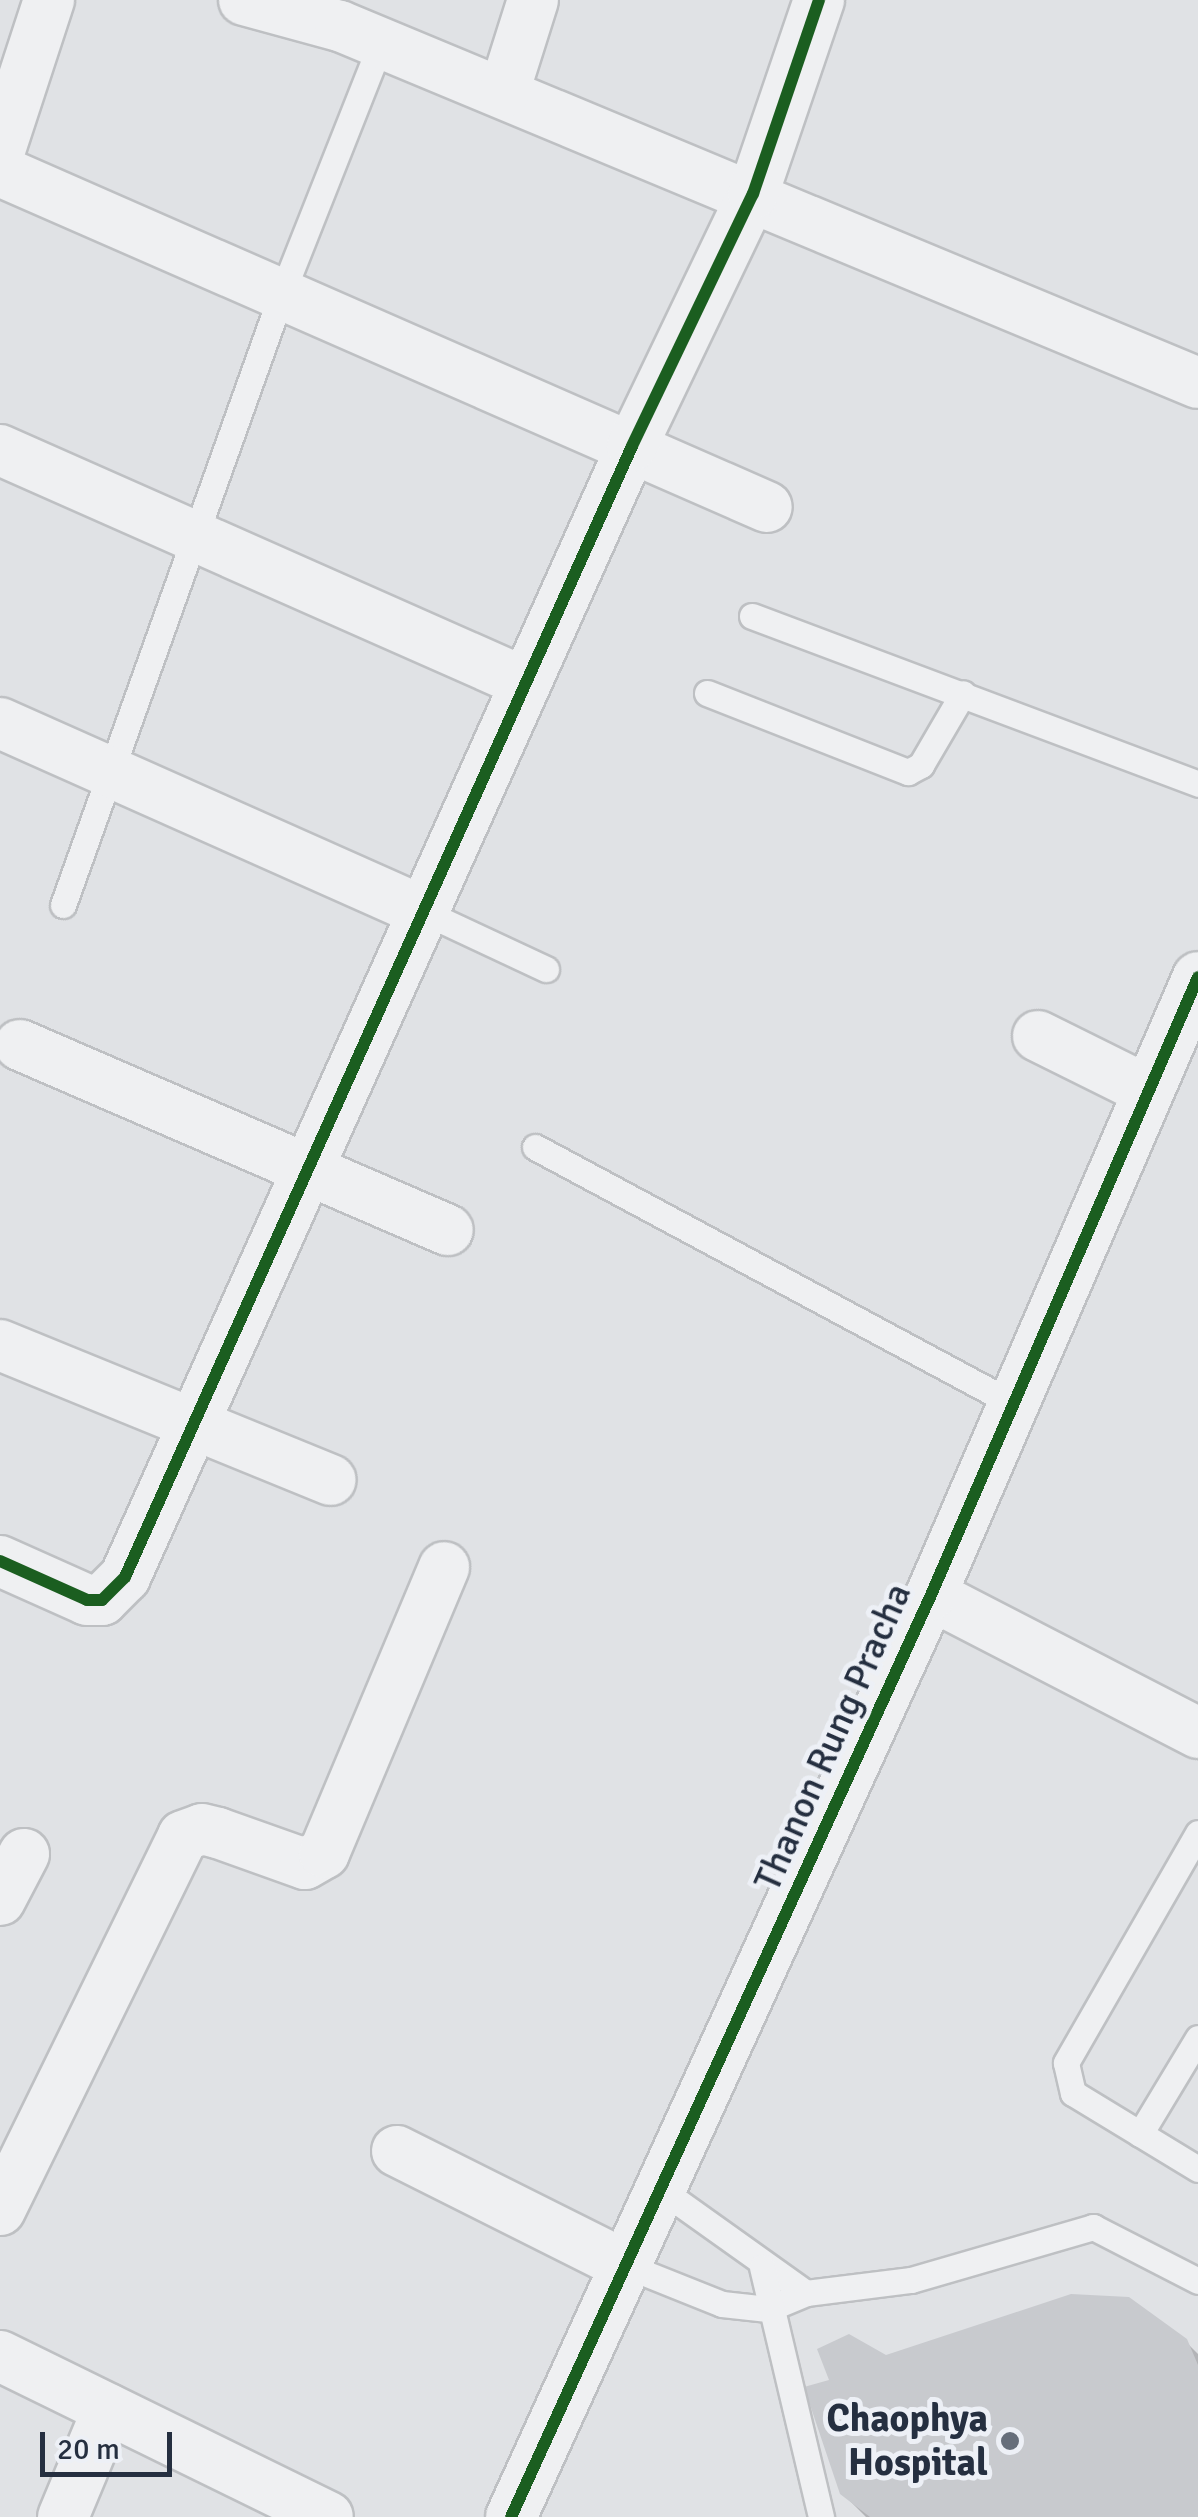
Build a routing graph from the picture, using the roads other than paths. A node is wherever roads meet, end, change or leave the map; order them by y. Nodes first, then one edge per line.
1 (48, 0) edge
2 (244, 0) edge
3 (532, 0) edge
4 (819, 0) edge
5 (356, 23) edge
6 (504, 92) junction
7 (0, 150) edge
8 (0, 171) edge
9 (753, 194) junction
10 (282, 293) junction
11 (1198, 383) edge
12 (632, 446) junction
13 (0, 450) edge
14 (768, 507) dead end
15 (198, 536) junction
16 (752, 616) dead end
17 (526, 683) junction
18 (708, 693) dead end
19 (963, 693) junction
20 (0, 723) edge
21 (111, 773) junction
22 (1198, 784) edge
23 (63, 906) dead end
24 (422, 910) junction
25 (546, 969) dead end
26 (1198, 977) edge
27 (1038, 1036) dead end
28 (20, 1045) dead end
29 (1148, 1090) junction
30 (535, 1147) dead end
31 (304, 1170) junction
32 (448, 1230) dead end
33 (0, 1344) edge
34 (1012, 1403) junction
35 (196, 1424) junction
36 (330, 1480) dead end
37 (0, 1561) edge
38 (444, 1567) dead end
39 (932, 1595) junction
40 (1198, 1733) edge
41 (1198, 1833) edge
42 (24, 1854) dead end
43 (0, 1900) edge
44 (1198, 2038) edge
45 (1140, 2134) junction
46 (398, 2151) dead end
47 (1198, 2168) edge
48 (660, 2189) junction
49 (0, 2210) edge
50 (627, 2266) junction
51 (762, 2266) junction
52 (1198, 2281) edge
53 (806, 2293) junction
54 (768, 2310) junction
55 (0, 2356) edge
56 (108, 2408) junction
57 (318, 2515) edge
58 (63, 2517) edge
59 (512, 2517) edge
60 (821, 2517) edge

1 - 7 street
2 - 5 street
3 - 6 street
4 - 9 street
5 - 6 street
5 - 10 lane
6 - 9 street
8 - 10 street
9 - 11 street
9 - 12 street
10 - 12 street
10 - 15 lane
12 - 14 street
12 - 17 street
13 - 15 street
15 - 17 street
15 - 21 lane
16 - 19 lane
17 - 24 street
18 - 19 lane
19 - 22 lane
20 - 21 street
21 - 23 lane
21 - 24 street
24 - 25 lane
24 - 31 street
26 - 29 street, Thanon Rung Pracha
27 - 29 street
28 - 31 street
29 - 34 street, Thanon Rung Pracha
30 - 34 lane
31 - 32 street
31 - 35 street
33 - 35 street
34 - 39 street, Thanon Rung Pracha
35 - 36 street
35 - 37 street
38 - 49 street
39 - 40 street
39 - 48 street, Thanon Rung Pracha
41 - 45 lane
42 - 43 street
44 - 45 lane
45 - 47 lane
46 - 50 street
48 - 50 street, Thanon Rung Pracha
48 - 51 lane
50 - 54 lane
50 - 59 street, Thanon Rung Pracha
51 - 53 lane
51 - 54 lane
52 - 53 lane
53 - 54 lane
54 - 60 lane
55 - 56 street
56 - 57 street
56 - 58 street

